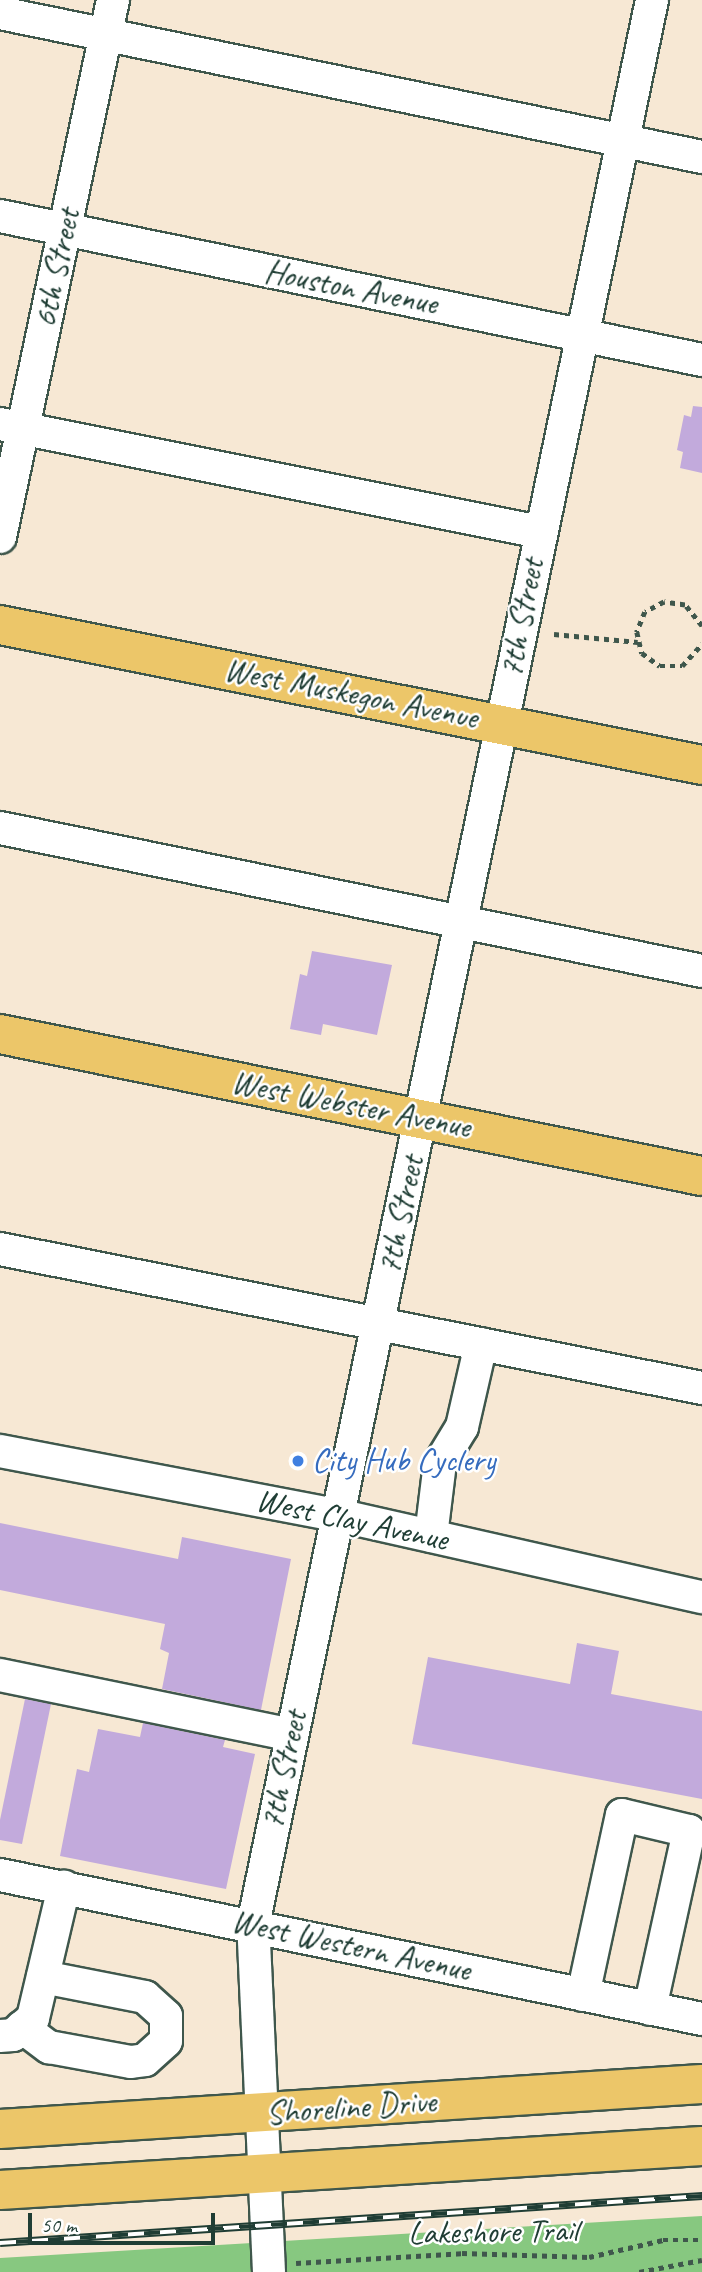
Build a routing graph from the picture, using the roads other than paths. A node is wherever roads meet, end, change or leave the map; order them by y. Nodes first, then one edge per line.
1 (113, 0) edge
2 (652, 0) edge
3 (0, 13) edge
4 (106, 33) junction
5 (622, 141) junction
6 (702, 157) edge
7 (0, 216) edge
8 (65, 229) junction
9 (581, 334) junction
10 (702, 360) edge
11 (11, 427) edge
12 (540, 533) junction
13 (0, 537) edge
14 (0, 625) edge
15 (502, 724) junction
16 (702, 765) edge
17 (0, 828) edge
18 (461, 922) junction
19 (702, 971) edge
20 (0, 1034) edge
21 (421, 1120) junction
22 (702, 1176) edge
23 (0, 1249) edge
24 (378, 1323) junction
25 (481, 1344) junction
26 (702, 1388) edge
27 (0, 1451) edge
28 (337, 1515) junction
29 (431, 1536) junction
30 (702, 1597) edge
31 (0, 1675) edge
32 (292, 1735) junction
33 (0, 1875) edge
34 (64, 1887) junction
35 (253, 1925) junction
36 (43, 1977) junction
37 (583, 1995) junction
38 (650, 2009) junction
39 (702, 2019) edge
40 (11, 2031) edge
41 (702, 2084) edge
42 (261, 2114) junction
43 (0, 2129) edge
44 (702, 2146) edge
45 (263, 2174) junction
46 (0, 2190) edge
47 (268, 2272) edge

1 - 4 street, 6th Street
2 - 5 street, 7th Street
3 - 4 street
4 - 5 street
4 - 8 street, 6th Street
5 - 6 street
5 - 9 street, 7th Street
7 - 8 street, Houston Avenue
8 - 9 street, Houston Avenue
8 - 11 street, 6th Street
9 - 10 street, Houston Avenue
9 - 12 street, 7th Street
11 - 12 street
11 - 13 street, 6th Street
12 - 15 street, 7th Street
14 - 15 main road, West Muskegon Avenue
15 - 16 main road, West Muskegon Avenue
15 - 18 street, 7th Street
17 - 18 street
18 - 19 street
18 - 21 street, 7th Street
20 - 21 main road, West Webster Avenue
21 - 22 main road, West Webster Avenue
21 - 24 street, 7th Street
23 - 24 street
24 - 25 street
24 - 28 street, 7th Street
25 - 26 street
25 - 29 street
27 - 28 street, West Clay Avenue
28 - 29 street, West Clay Avenue
28 - 32 street, 7th Street
29 - 30 street, West Clay Avenue
31 - 32 street
32 - 35 street, 7th Street
33 - 34 street, West Western Avenue
34 - 35 street, West Western Avenue
34 - 36 street
35 - 37 street, West Western Avenue
35 - 42 street, 7th Street
36 - 40 street
36 - 40 street
37 - 38 street, West Western Avenue
37 - 38 street
38 - 39 street, West Western Avenue
41 - 42 main road, Shoreline Drive
42 - 43 main road, Shoreline Drive
42 - 45 street, 7th Street
44 - 45 main road, Shoreline Drive
45 - 46 main road, Shoreline Drive
45 - 47 street, 7th Street

